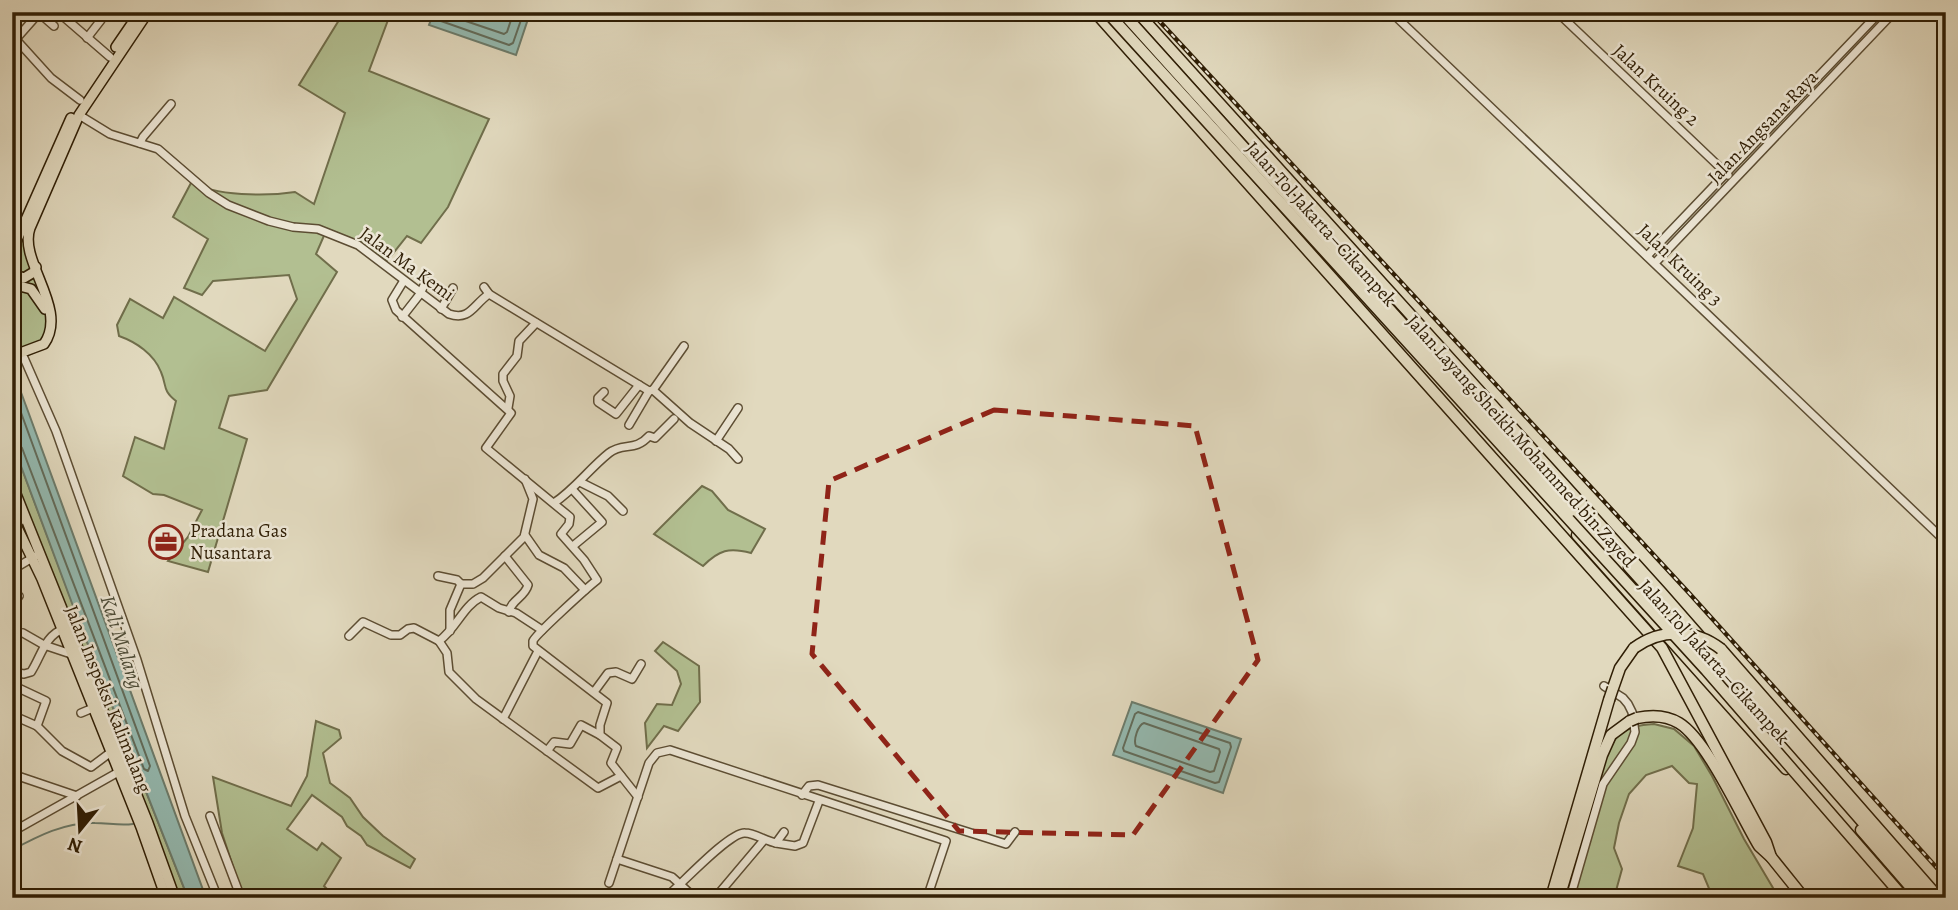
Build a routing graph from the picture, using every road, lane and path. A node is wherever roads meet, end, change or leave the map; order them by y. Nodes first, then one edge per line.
1 (38, 12) edge
2 (58, 12) edge
3 (140, 12) edge
4 (148, 12) edge
5 (1095, 12) edge
6 (1107, 12) edge
7 (1122, 12) edge
8 (1128, 12) edge
9 (1137, 12) edge
10 (1391, 12) edge
11 (1557, 12) edge
12 (1894, 12) edge
13 (1875, 14) edge
14 (101, 20) dead end
15 (1882, 25) junction
16 (54, 26) dead end
17 (14, 37) edge
18 (87, 38) junction
19 (110, 57) junction
20 (80, 100) junction
21 (171, 104) dead end
22 (79, 115) junction
23 (141, 143) junction
24 (1726, 173) junction
25 (1734, 181) junction
26 (12, 251) edge
27 (1647, 256) junction
28 (1655, 263) junction
29 (36, 267) junction
30 (12, 274) edge
31 (426, 281) dead end
32 (403, 282) junction
33 (12, 284) edge
34 (453, 288) dead end
35 (420, 294) junction
36 (441, 309) junction
37 (402, 317) junction
38 (51, 318) junction
39 (536, 323) junction
40 (44, 344) junction
41 (684, 346) dead end
42 (24, 358) junction
43 (13, 359) edge
44 (639, 385) junction
45 (651, 391) junction
46 (604, 392) dead end
47 (508, 408) junction
48 (738, 408) dead end
49 (674, 419) dead end
50 (629, 425) dead end
51 (716, 441) junction
52 (738, 458) dead end
53 (525, 477) junction
54 (580, 482) junction
55 (12, 484) edge
56 (572, 489) junction
57 (12, 502) edge
58 (554, 503) junction
59 (623, 511) dead end
60 (15, 521) edge
61 (525, 535) junction
62 (27, 536) junction
63 (1946, 542) edge
64 (573, 546) junction
65 (36, 556) junction
66 (505, 556) junction
67 (12, 570) edge
68 (438, 576) dead end
69 (461, 584) junction
70 (585, 590) junction
71 (19, 596) dead end
72 (12, 606) edge
73 (509, 612) junction
74 (64, 628) junction
75 (542, 630) junction
76 (450, 632) junction
77 (23, 634) dead end
78 (349, 636) dead end
79 (439, 641) junction
80 (44, 645) junction
81 (538, 651) junction
82 (71, 654) junction
83 (641, 664) dead end
84 (12, 672) edge
85 (85, 678) junction
86 (12, 687) edge
87 (1608, 687) junction
88 (594, 692) junction
89 (93, 708) junction
90 (81, 713) dead end
91 (12, 715) edge
92 (503, 719) junction
93 (103, 721) junction
94 (37, 726) junction
95 (600, 735) junction
96 (547, 751) junction
97 (111, 752) junction
98 (123, 770) junction
99 (12, 775) edge
100 (621, 776) junction
101 (77, 796) junction
102 (802, 796) junction
103 (638, 797) junction
104 (819, 801) junction
105 (210, 816) dead end
106 (12, 832) edge
107 (784, 832) dead end
108 (1015, 832) dead end
109 (764, 840) junction
110 (776, 843) junction
111 (1771, 856) junction
112 (617, 859) junction
113 (609, 883) dead end
114 (682, 884) junction
115 (166, 898) edge
116 (175, 898) edge
117 (218, 898) edge
118 (241, 898) edge
119 (665, 898) edge
120 (695, 898) edge
121 (715, 898) edge
122 (927, 898) edge
123 (1551, 898) edge
124 (1559, 898) edge
125 (1570, 898) edge
126 (1804, 898) edge
127 (1902, 898) edge
128 (1913, 898) edge
129 (1920, 898) edge
130 (1930, 898) edge
131 (1939, 898) edge

1 - 16 street
1 - 17 street
2 - 18 street
3 - 19 main road
4 - 22 main road
5 - 111 highway
6 - 127 highway, Jalan Layang Sheikh Mohammed bin Zayed, bridge
7 - 128 highway, Jalan Layang Sheikh Mohammed bin Zayed, bridge
8 - 129 highway, Jalan Tol Jakarta–Cikampek
9 - 130 highway
10 - 27 street, Jalan Kruing 3
11 - 24 street, Jalan Kruing 2
12 - 15 street, Jalan Angsana Raya
13 - 15 street
13 - 24 street, Jalan Angsana Raya
14 - 18 street
15 - 25 street, Jalan Angsana Raya
17 - 20 street
18 - 19 street
19 - 20 main road
20 - 26 main road
21 - 23 street
22 - 23 street, Jalan Ma Kemi
22 - 29 main road
23 - 32 street, Jalan Ma Kemi
24 - 25 street, Jalan Kruing 2
24 - 27 street, Jalan Angsana Raya
25 - 28 street, Jalan Angsana Raya
27 - 28 street, Jalan Kruing 3
28 - 63 street, Jalan Kruing 3
29 - 30 main road
29 - 38 main road
31 - 35 street
32 - 35 street, Jalan Ma Kemi
32 - 37 street
33 - 38 main road
34 - 36 street
35 - 36 street, Jalan Ma Kemi
35 - 37 street
36 - 39 street, Jalan Ma Kemi
37 - 47 street
38 - 40 main road
39 - 44 street
39 - 47 street
40 - 42 main road
40 - 43 main road
41 - 45 street
42 - 43 main road
42 - 117 street
44 - 45 street
44 - 46 street
45 - 50 street
45 - 51 street
47 - 53 street
48 - 51 street
49 - 54 street
51 - 52 street
53 - 58 street
53 - 61 street
54 - 56 street
54 - 59 street
55 - 62 main road, Jalan Inspeksi Kalimalang
56 - 58 street
56 - 64 street
57 - 60 main road
58 - 64 street
60 - 62 main road
61 - 66 street
61 - 70 street
62 - 65 main road, Jalan Inspeksi Kalimalang
64 - 70 street
65 - 67 street
65 - 74 main road, Jalan Inspeksi Kalimalang
66 - 69 street
66 - 73 street
68 - 69 street
69 - 76 street
70 - 75 street
71 - 72 street
73 - 75 street
73 - 76 street
74 - 80 street
74 - 82 main road, Jalan Inspeksi Kalimalang
74 - 85 main road, Jalan Inspeksi Kalimalang
75 - 81 street
76 - 79 street
77 - 80 street
78 - 79 street
79 - 92 street
80 - 82 street
80 - 84 street
81 - 88 street
81 - 92 street
82 - 85 main road, Jalan Inspeksi Kalimalang
83 - 88 street
85 - 89 main road, Jalan Inspeksi Kalimalang
85 - 93 main road, Jalan Inspeksi Kalimalang
86 - 94 street
87 - 123 highway, bridge
87 - 125 street
87 - 131 highway, bridge
88 - 95 street
89 - 90 street
89 - 93 main road, Jalan Inspeksi Kalimalang
91 - 94 street
92 - 96 street
93 - 97 main road, Jalan Inspeksi Kalimalang
93 - 98 main road, Jalan Inspeksi Kalimalang
94 - 97 street
95 - 96 street
95 - 100 street
96 - 100 street
97 - 98 main road, Jalan Inspeksi Kalimalang
98 - 101 street
98 - 115 main road, Jalan Inspeksi Kalimalang
98 - 116 main road, Jalan Inspeksi Kalimalang
99 - 101 street
100 - 103 street
101 - 106 street
102 - 103 street
102 - 104 street
102 - 108 street
103 - 112 street
104 - 110 street
104 - 122 street
105 - 118 street
107 - 110 street
109 - 110 street
109 - 114 street
109 - 121 street
111 - 124 highway
111 - 126 highway
112 - 113 street
112 - 114 street
114 - 119 street
114 - 120 street

